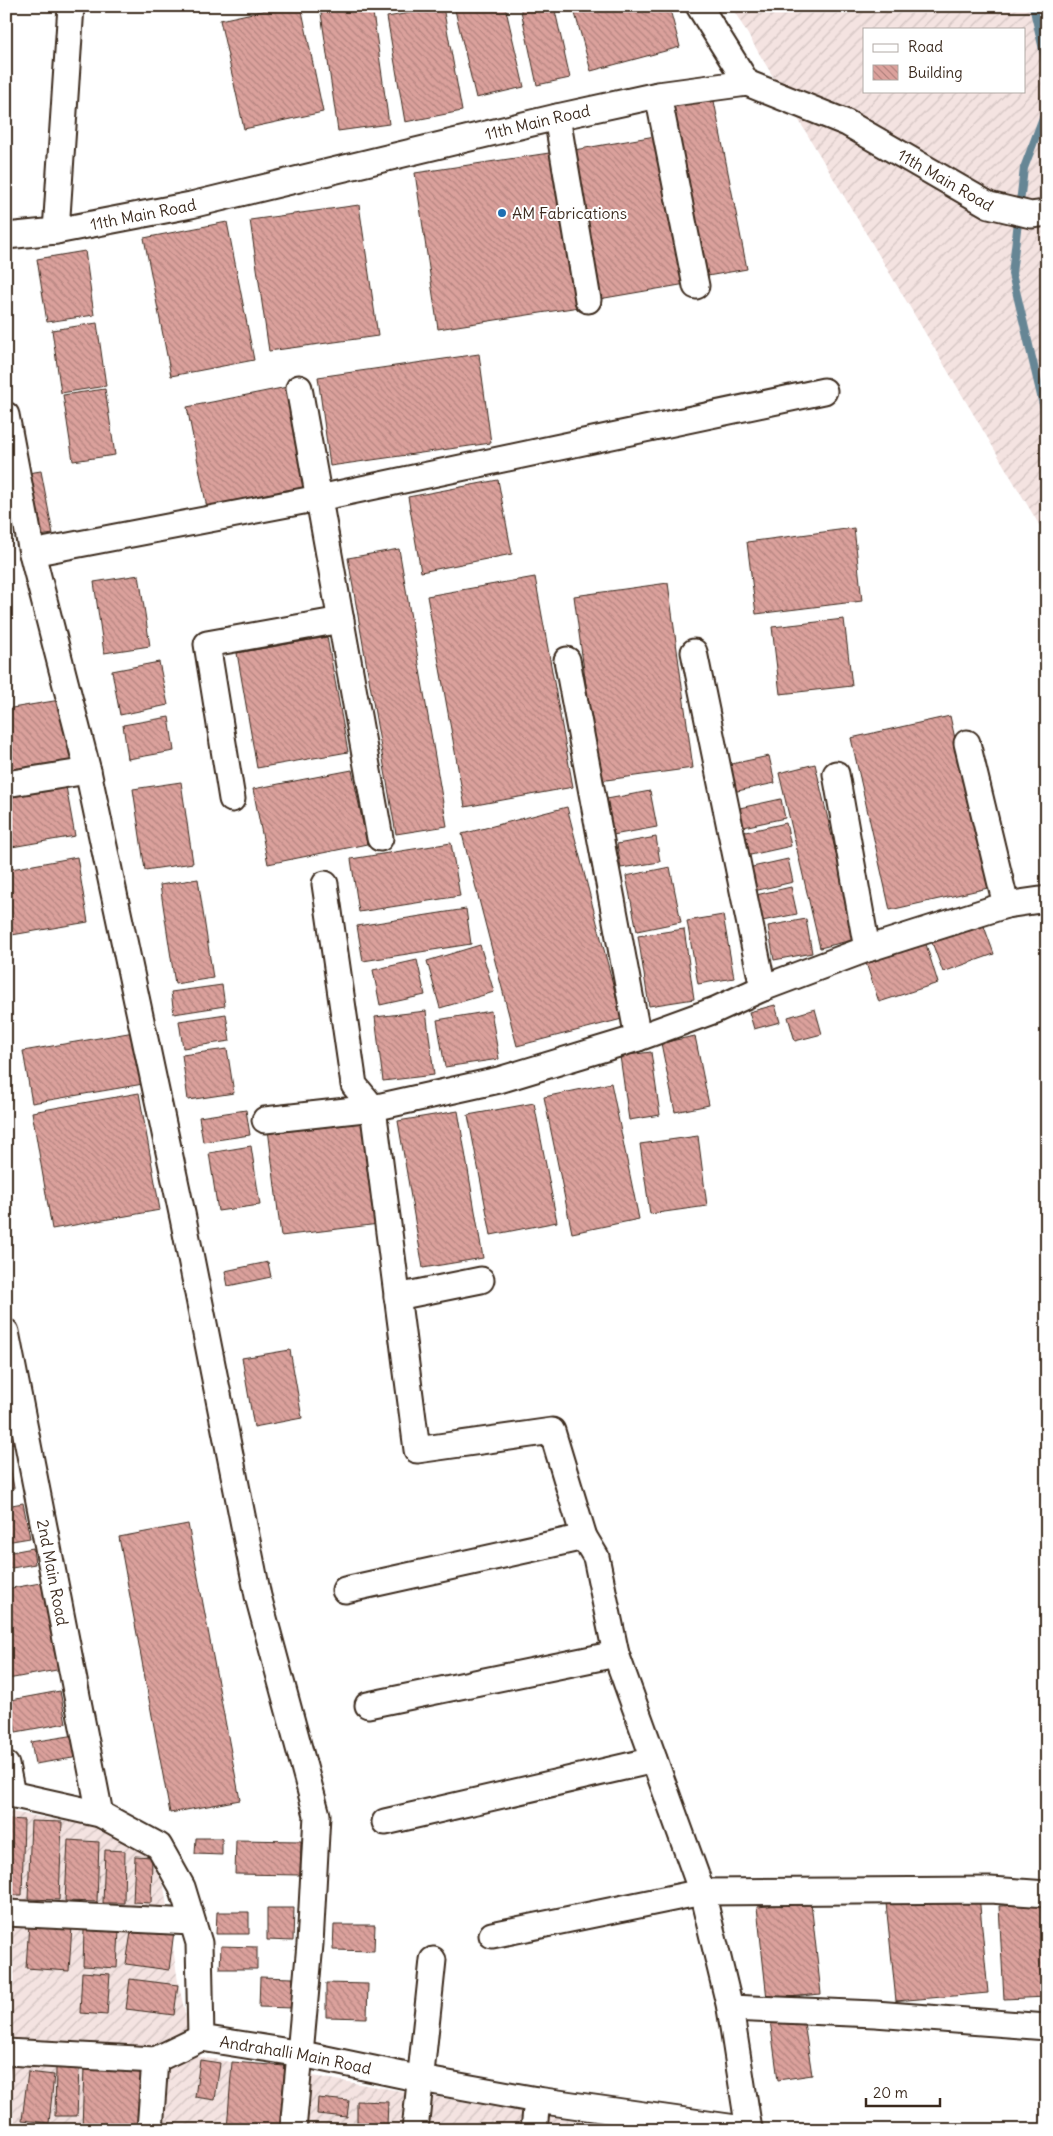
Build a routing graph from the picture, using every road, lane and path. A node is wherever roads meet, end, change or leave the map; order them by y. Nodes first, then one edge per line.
1 (70, 6) edge
2 (699, 6) edge
3 (747, 83) junction
4 (658, 95) junction
5 (557, 117) junction
6 (1039, 214) edge
7 (56, 231) junction
8 (6, 236) edge
9 (696, 286) dead end
10 (588, 300) dead end
11 (299, 388) dead end
12 (824, 392) dead end
13 (6, 415) edge
14 (319, 498) junction
15 (32, 553) junction
16 (341, 620) junction
17 (694, 652) dead end
18 (567, 660) dead end
19 (967, 743) dead end
20 (88, 771) junction
21 (836, 774) dead end
22 (6, 784) edge
23 (232, 799) dead end
24 (380, 838) dead end
25 (326, 884) dead end
26 (1047, 899) edge
27 (1006, 905) junction
28 (867, 949) junction
29 (763, 988) junction
30 (638, 1038) junction
31 (373, 1108) junction
32 (265, 1120) dead end
33 (481, 1280) dead end
34 (398, 1298) junction
35 (6, 1332) edge
36 (584, 1537) junction
37 (345, 1590) dead end
38 (616, 1654) junction
39 (368, 1705) dead end
40 (654, 1760) junction
41 (6, 1765) edge
42 (9, 1793) edge
43 (100, 1814) junction
44 (385, 1822) dead end
45 (702, 1892) junction
46 (1047, 1894) edge
47 (6, 1913) edge
48 (192, 1922) junction
49 (492, 1936) dead end
50 (433, 1960) dead end
51 (730, 2008) junction
52 (1047, 2027) edge
53 (200, 2038) junction
54 (6, 2052) edge
55 (302, 2054) junction
56 (155, 2060) junction
57 (421, 2079) junction
58 (537, 2100) junction
59 (150, 2130) edge
60 (293, 2130) edge
61 (415, 2130) edge
62 (534, 2130) edge
63 (749, 2130) edge

1 - 7 street
2 - 3 street
3 - 4 street, 11th Main Road
3 - 6 street, 11th Main Road
4 - 5 street, 11th Main Road
4 - 9 street
5 - 7 street, 11th Main Road
5 - 10 street
7 - 8 street, 11th Main Road
11 - 14 street
12 - 14 street
13 - 15 street
14 - 15 street
14 - 16 street
15 - 20 street
16 - 23 street
16 - 24 street
17 - 29 street
18 - 30 street
19 - 27 street
20 - 22 street
20 - 55 street
21 - 28 street
25 - 31 street
26 - 27 street
27 - 28 street
28 - 29 street
29 - 30 street
30 - 31 street
31 - 32 street
31 - 34 street
33 - 34 street
34 - 36 street
35 - 43 street, 2nd Main Road
36 - 37 street
36 - 38 street
38 - 39 street
38 - 40 street
40 - 44 street
40 - 45 street
41 - 42 street
42 - 43 street, Andrahalli Main Road
43 - 48 street, Andrahalli Main Road
45 - 46 street
45 - 49 street
45 - 51 street
47 - 48 street
48 - 53 street, Andrahalli Main Road
50 - 57 street
51 - 52 street
51 - 63 street
53 - 55 street, Andrahalli Main Road
53 - 56 street
54 - 56 street
55 - 57 street, Andrahalli Main Road
55 - 60 street
56 - 59 street
57 - 58 street, Andrahalli Main Road
57 - 61 street
58 - 62 street
58 - 63 street, Andrahalli Main Road

